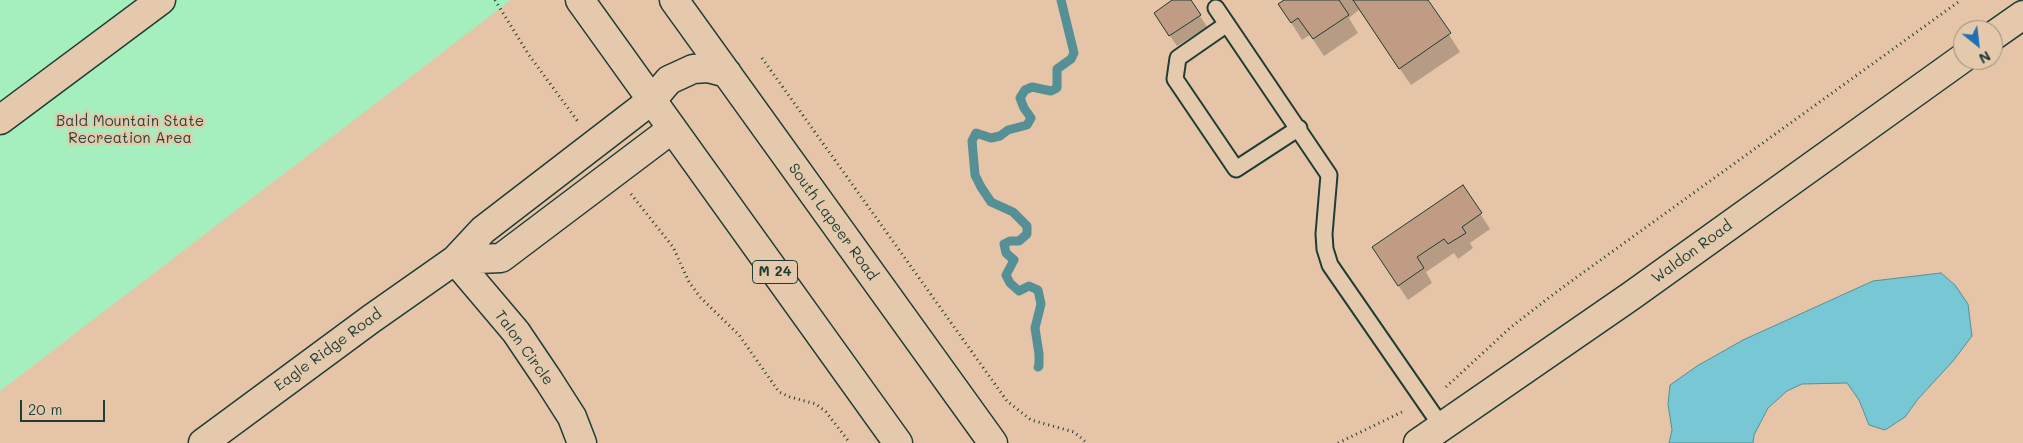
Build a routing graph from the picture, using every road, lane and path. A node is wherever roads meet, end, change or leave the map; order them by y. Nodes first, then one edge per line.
1 (161, 0) edge
2 (495, 0) edge
3 (580, 0) edge
4 (674, 0) edge
5 (1961, 0) edge
6 (1216, 8) dead end
7 (2023, 15) edge
8 (1227, 24) junction
9 (2003, 29) edge
10 (762, 58) dead end
11 (1953, 65) edge
12 (727, 73) junction
13 (652, 100) junction
14 (0, 120) edge
15 (582, 126) dead end
16 (1298, 128) junction
17 (672, 129) junction
18 (626, 188) dead end
19 (455, 260) junction
20 (1424, 402) junction
21 (1442, 427) junction
22 (203, 443) edge
23 (582, 443) edge
24 (850, 443) edge
25 (898, 443) edge
26 (993, 443) edge
27 (1087, 443) edge
28 (1338, 443) edge
29 (1418, 443) edge

1 - 14 street
2 - 15 path
3 - 13 street, M 24
4 - 12 street, South Lapeer Road
5 - 20 path
6 - 8 lane
7 - 9 street
8 - 16 lane
8 - 16 lane
10 - 27 path
11 - 21 street, Waldon Road
12 - 13 street, Eagle Ridge Road
12 - 26 street, South Lapeer Road
13 - 17 street, M 24
13 - 19 street, Eagle Ridge Road
16 - 20 lane
17 - 19 street
17 - 25 street, M 24
18 - 24 path
19 - 22 street, Eagle Ridge Road
19 - 23 street, Talon Circle
20 - 21 lane
20 - 28 path
21 - 29 street, Waldon Road

